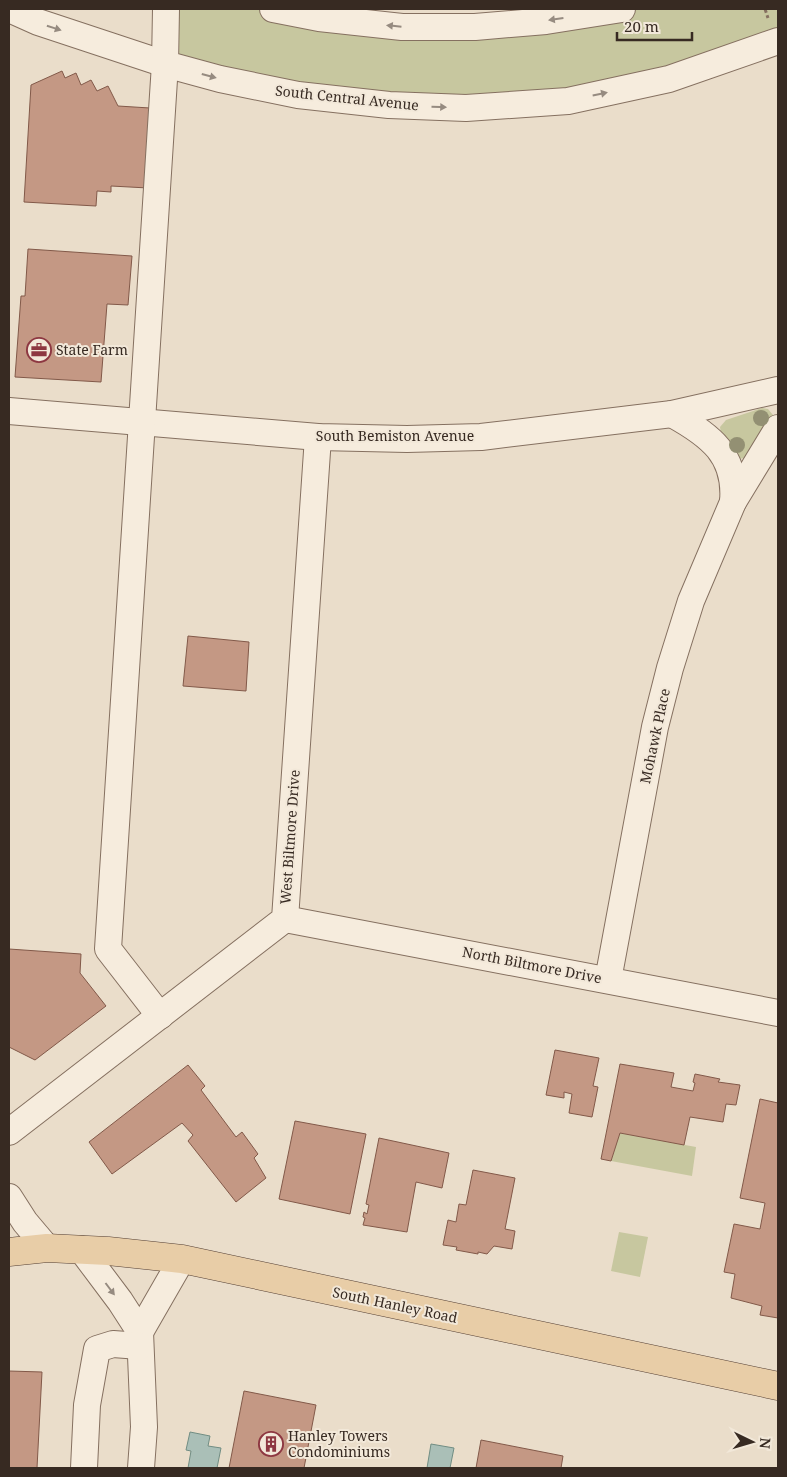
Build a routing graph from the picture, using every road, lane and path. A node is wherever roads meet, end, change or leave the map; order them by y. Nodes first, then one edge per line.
1 (9, 9) edge
2 (166, 9) edge
3 (273, 9) edge
4 (622, 9) edge
5 (778, 41) edge
6 (164, 64) junction
7 (778, 390) edge
8 (9, 411) edge
9 (672, 414) junction
10 (141, 422) junction
11 (778, 428) edge
12 (318, 437) junction
13 (733, 502) junction
14 (285, 919) junction
15 (608, 980) junction
16 (778, 1013) edge
17 (160, 1016) junction
18 (9, 1132) edge
19 (9, 1197) edge
20 (47, 1248) junction
21 (81, 1249) junction
22 (9, 1252) edge
23 (182, 1259) junction
24 (140, 1339) junction
25 (778, 1386) edge
26 (84, 1468) edge
27 (141, 1468) edge

1 -> 6 street, South Central Avenue
2 - 6 street
4 -> 3 street
6 -> 5 street, South Central Avenue
6 - 10 street
7 - 9 street, South Bemiston Avenue
8 - 10 street, South Bemiston Avenue
9 - 12 street, South Bemiston Avenue
9 - 13 street, Mohawk Place
10 - 12 street, South Bemiston Avenue
10 - 17 street
11 - 13 street, Mohawk Place
12 - 14 street, West Biltmore Drive
13 - 15 street, Mohawk Place
14 - 15 street, North Biltmore Drive
14 - 17 street, West Biltmore Drive
15 - 16 street, North Biltmore Drive
17 - 18 street, West Biltmore Drive
19 - 20 street
20 - 21 main road, South Hanley Road
20 - 22 main road, South Hanley Road
21 - 23 main road, South Hanley Road
21 -> 24 street
23 - 24 street
23 - 25 main road, South Hanley Road
24 - 26 street
24 - 27 street

